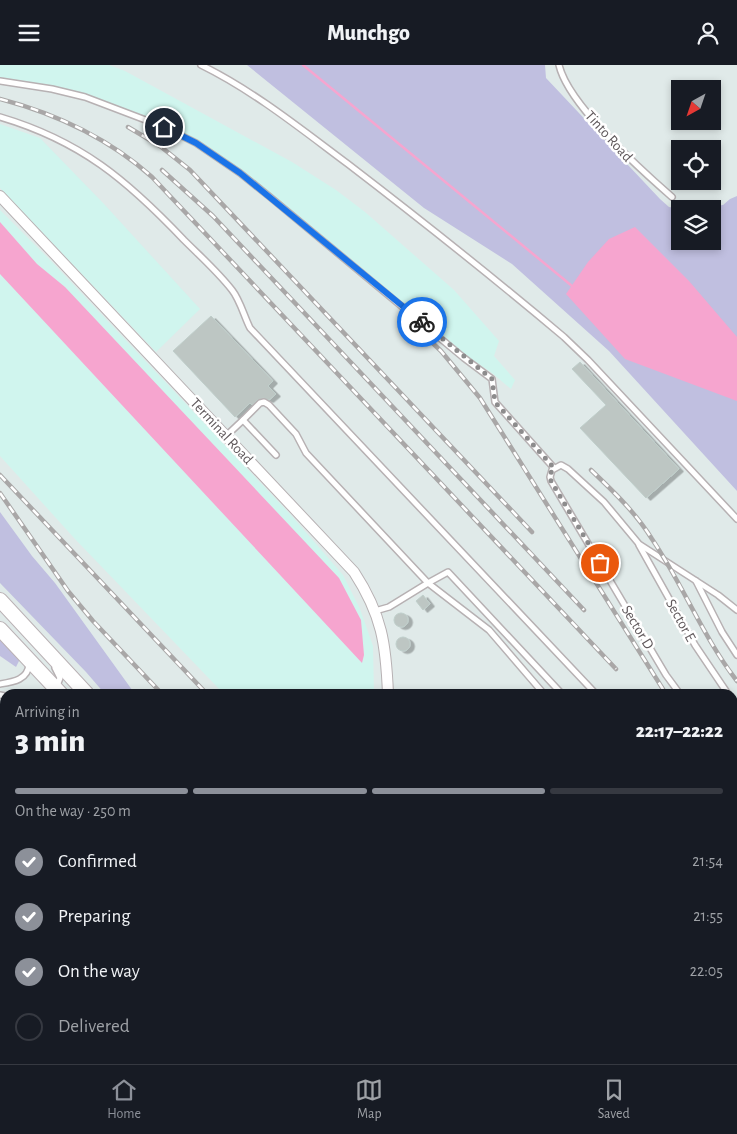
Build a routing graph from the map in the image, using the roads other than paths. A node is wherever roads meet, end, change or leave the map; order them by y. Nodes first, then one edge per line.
1 (201, 65) edge
2 (559, 65) edge
3 (0, 81) edge
4 (0, 117) edge
5 (0, 196) edge
6 (672, 197) dead end
7 (243, 420) junction
8 (226, 435) junction
9 (276, 455) dead end
10 (554, 468) junction
11 (737, 519) edge
12 (639, 544) junction
13 (695, 580) junction
14 (428, 583) junction
15 (4, 603) edge
16 (737, 610) edge
17 (375, 611) junction
18 (0, 629) edge
19 (24, 654) junction
20 (737, 655) edge
21 (0, 684) edge
22 (53, 689) edge
23 (57, 689) edge
24 (82, 689) edge
25 (389, 689) edge
26 (540, 689) edge
27 (557, 689) edge
28 (591, 689) edge
29 (676, 689) edge
30 (725, 689) edge

1 - 11 lane
2 - 6 lane, Tinto Road
3 - 10 lane
4 - 28 lane
5 - 8 street, Terminal Road
7 - 8 lane
7 - 9 lane
7 - 14 lane
8 - 17 street, Terminal Road
10 - 12 lane
10 - 29 lane, Sector D
12 - 13 lane
12 - 30 lane, Sector E
13 - 16 lane
13 - 20 lane
14 - 17 lane
14 - 26 lane
14 - 27 lane
15 - 23 lane
15 - 24 main road
17 - 25 street, Terminal Road
18 - 19 main road
19 - 21 lane
19 - 22 main road

